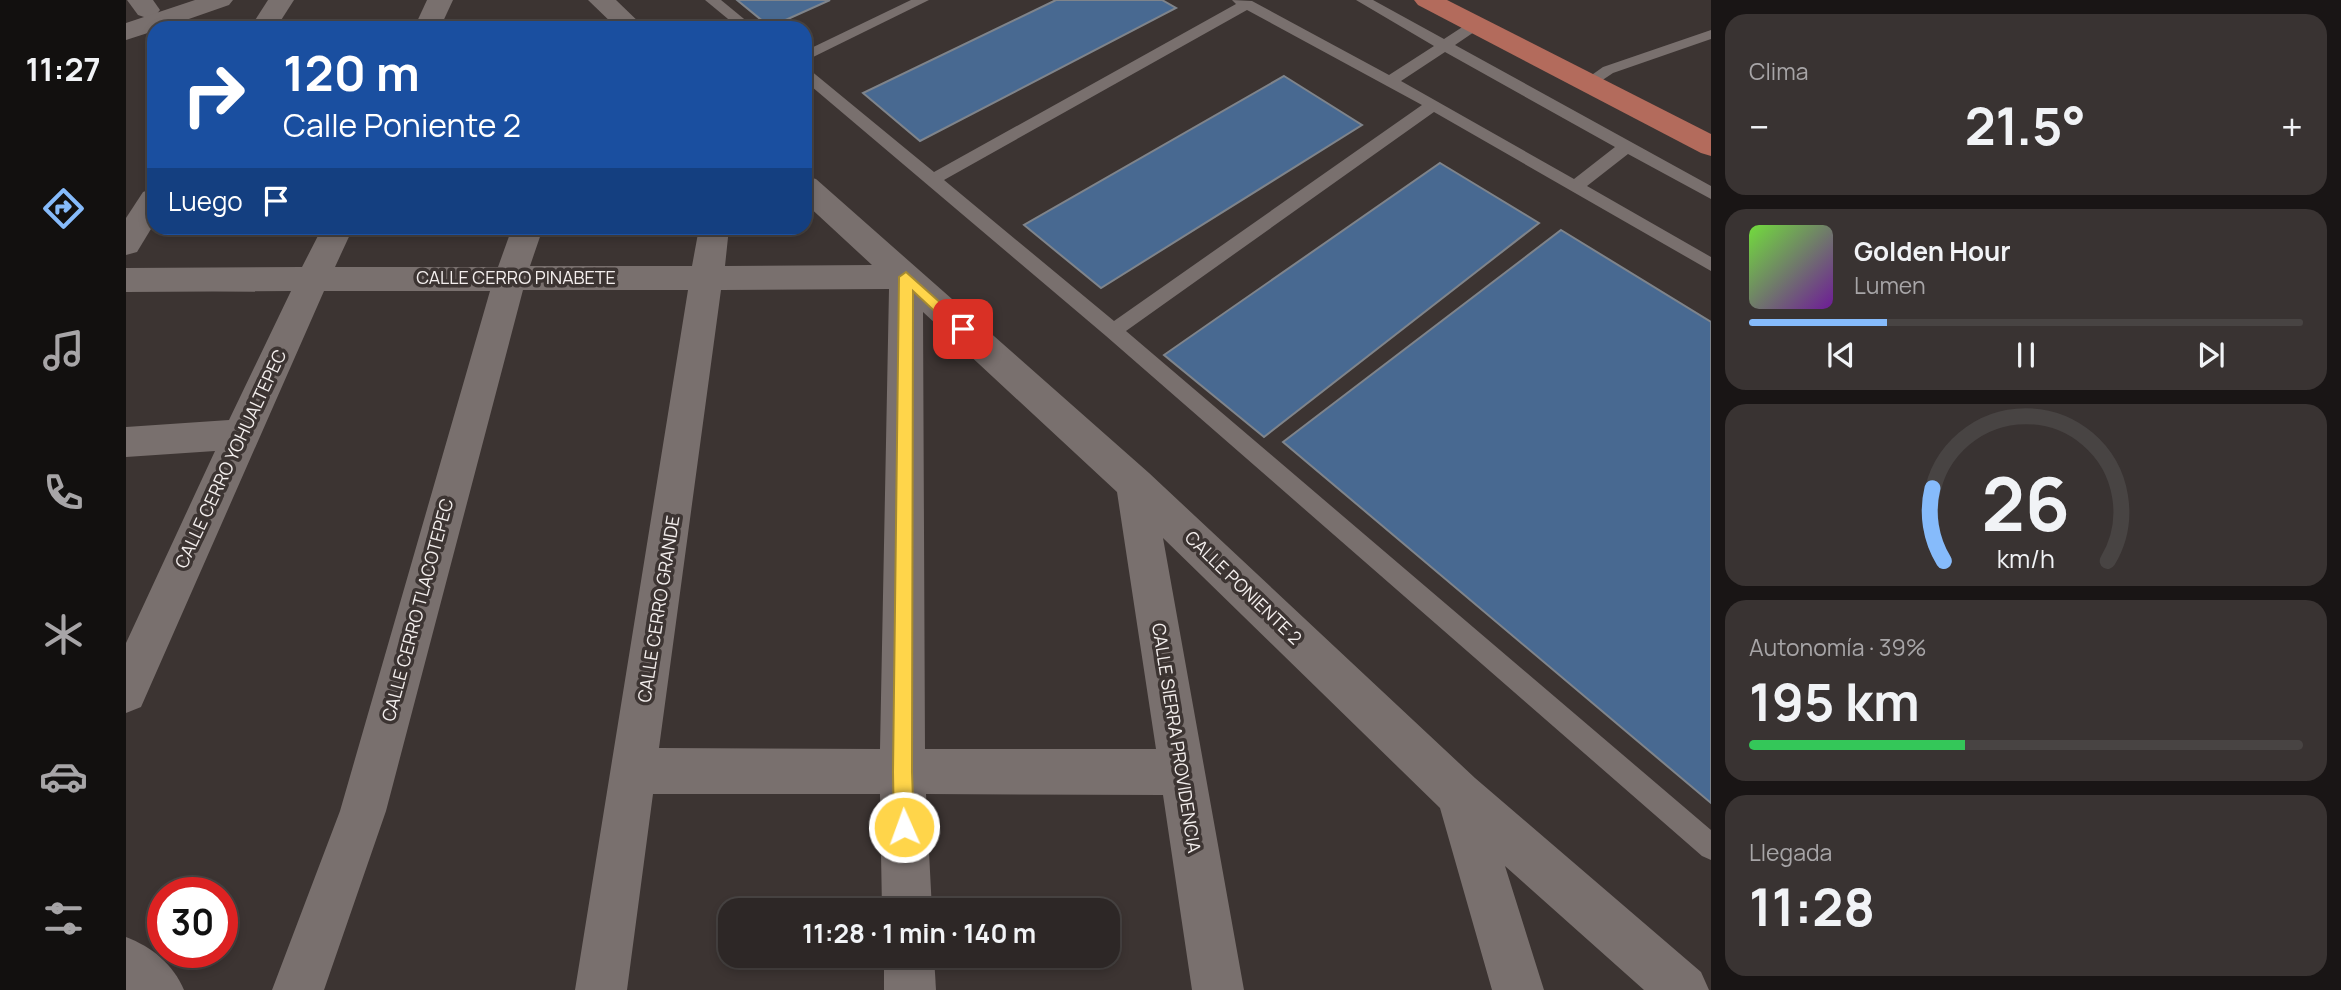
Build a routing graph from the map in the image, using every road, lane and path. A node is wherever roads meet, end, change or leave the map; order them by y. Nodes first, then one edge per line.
1 (178, 0) edge
2 (220, 0) edge
3 (281, 0) edge
4 (440, 0) edge
5 (712, 0) edge
6 (922, 0) edge
7 (1363, 0) edge
8 (1427, 0) edge
9 (1243, 2) edge
10 (138, 9) edge
11 (601, 11) edge
12 (1473, 13) edge
13 (158, 21) edge
14 (268, 21) edge
15 (430, 21) edge
16 (619, 21) edge
17 (739, 21) edge
18 (147, 25) edge
19 (126, 32) edge
20 (1711, 34) edge
21 (1444, 44) junction
22 (812, 54) edge
23 (1597, 77) junction
24 (812, 79) edge
25 (1391, 81) junction
26 (1433, 105) junction
27 (1711, 122) edge
28 (1627, 146) junction
29 (1711, 146) edge
30 (932, 180) junction
31 (1576, 186) junction
32 (812, 192) edge
33 (1711, 193) edge
34 (147, 210) edge
35 (334, 235) edge
36 (525, 235) edge
37 (713, 235) edge
38 (127, 240) edge
39 (1711, 265) edge
40 (906, 277) junction
41 (510, 278) junction
42 (709, 278) junction
43 (314, 279) junction
44 (126, 280) edge
45 (1113, 331) junction
46 (241, 434) junction
47 (126, 442) edge
48 (1135, 485) junction
49 (126, 692) edge
50 (635, 771) junction
51 (902, 772) junction
52 (1182, 772) junction
53 (1459, 794) junction
54 (1711, 847) edge
55 (907, 898) edge
56 (126, 962) edge
57 (909, 968) edge
58 (158, 990) edge
59 (299, 990) edge
60 (601, 990) edge
61 (910, 990) edge
62 (1218, 990) edge
63 (1518, 990) edge
64 (1683, 990) edge

1 - 10 street
2 - 13 street
3 - 14 street
4 - 15 street
5 - 17 lane
6 - 22 lane
7 - 21 lane
8 - 12 main road
9 - 25 lane
9 - 30 lane
11 - 16 street
12 - 21 lane
12 - 23 main road
18 - 19 street
20 - 23 lane
21 - 25 lane
21 - 28 lane
23 - 27 main road
23 - 29 main road
24 - 30 lane
25 - 26 lane
26 - 31 lane
26 - 45 lane
28 - 31 lane
28 - 33 lane
30 - 45 lane
31 - 39 lane
32 - 40 street, CALLE PONIENTE 2
34 - 38 street
35 - 43 street, CALLE CERRO YOHUALTEPEC
36 - 41 street, CALLE CERRO TLACOTEPEC
37 - 42 street, CALLE CERRO GRANDE
40 - 42 street, CALLE CERRO PINABETE
40 - 48 street, CALLE PONIENTE 2
40 - 51 street
41 - 42 street, CALLE CERRO PINABETE
41 - 43 street, CALLE CERRO PINABETE
41 - 59 street, CALLE CERRO TLACOTEPEC
42 - 50 street, CALLE CERRO GRANDE
43 - 44 street, CALLE CERRO PINABETE
43 - 46 street, CALLE CERRO YOHUALTEPEC
45 - 54 lane
46 - 47 street
46 - 49 street, CALLE CERRO YOHUALTEPEC
48 - 52 street, CALLE SIERRA PROVIDENCIA
48 - 53 street, CALLE PONIENTE 2
50 - 51 street
50 - 60 street, CALLE CERRO GRANDE
51 - 52 street
51 - 55 street
52 - 62 street, CALLE SIERRA PROVIDENCIA
53 - 63 street
53 - 64 street, CALLE PONIENTE 2
56 - 58 street
57 - 61 street

